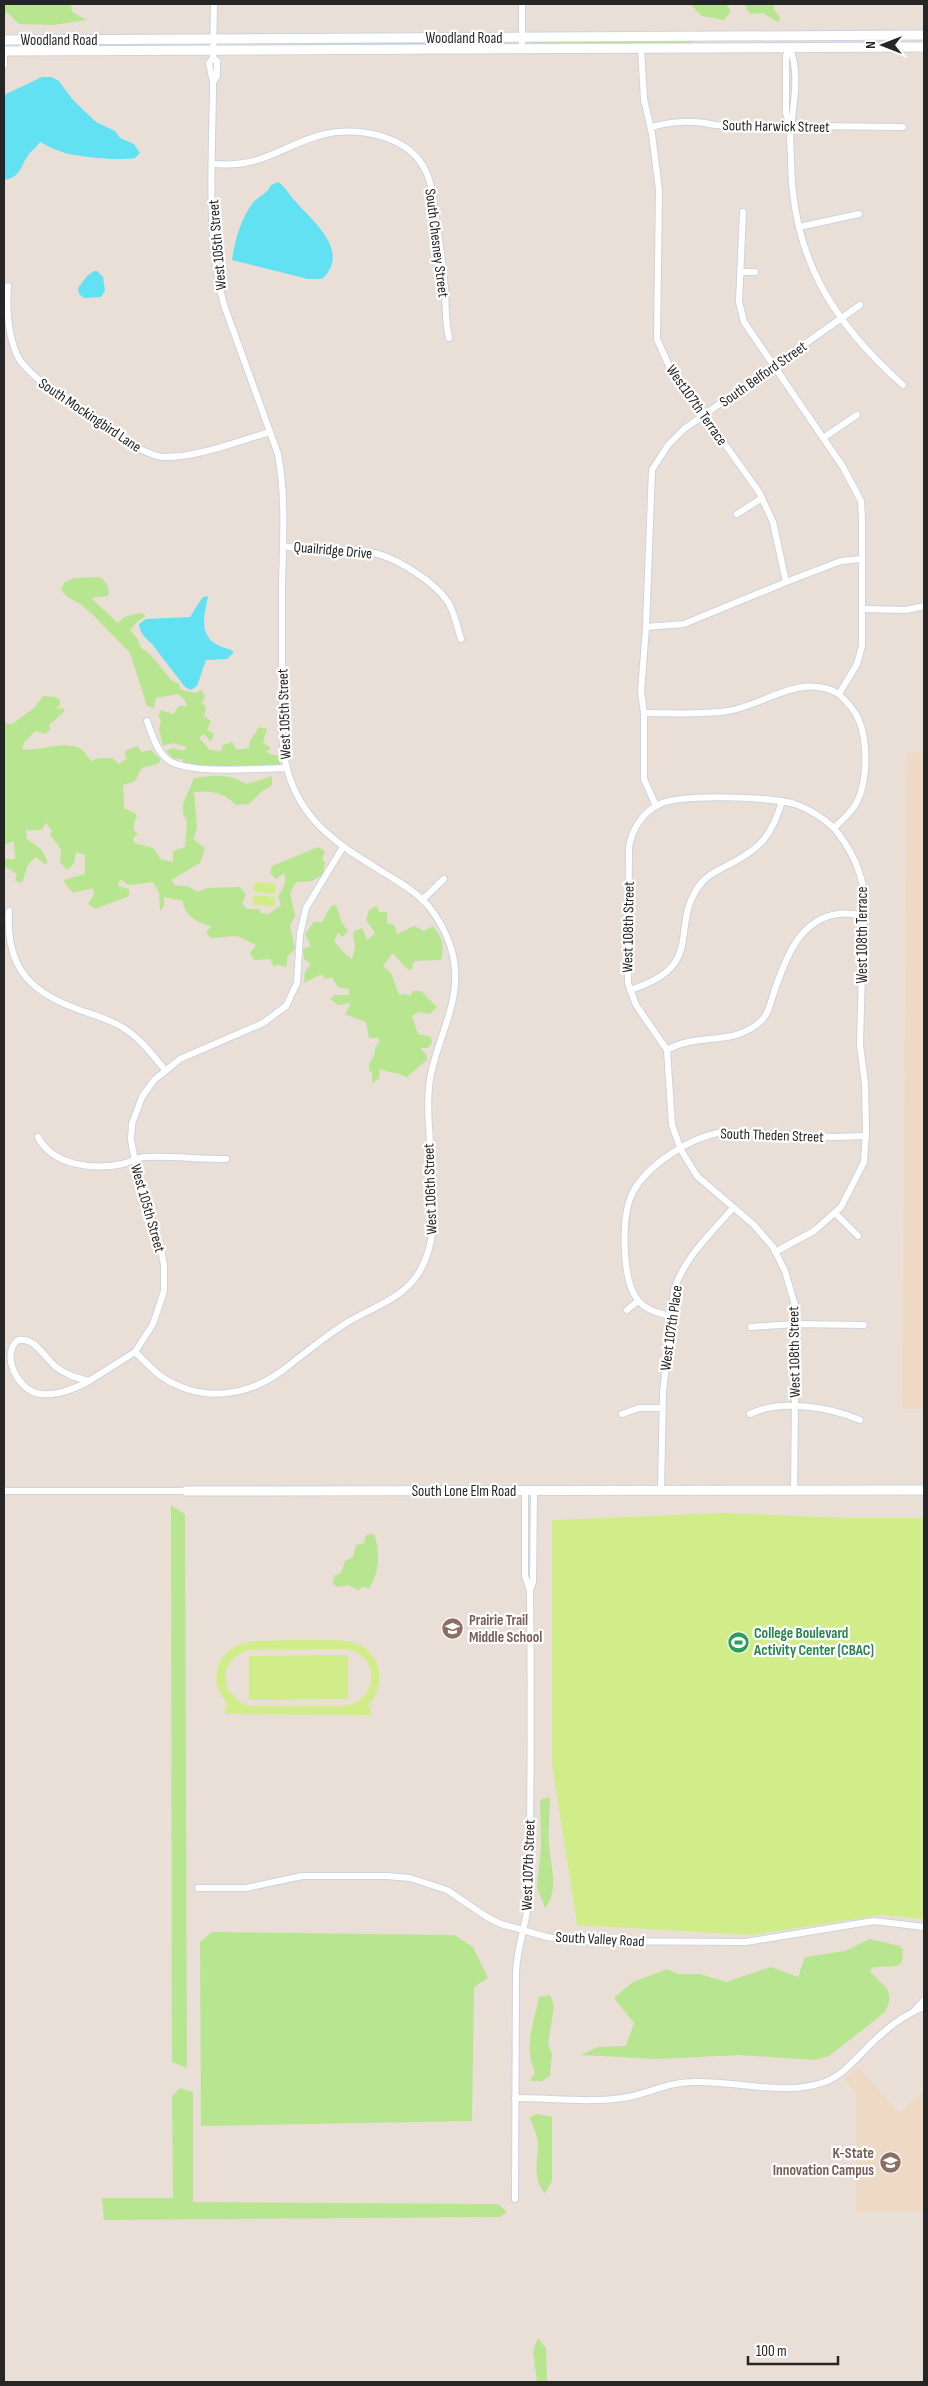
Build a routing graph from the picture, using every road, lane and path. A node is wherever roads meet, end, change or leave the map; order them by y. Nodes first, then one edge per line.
1 (214, 4) edge
2 (522, 4) edge
3 (924, 35) edge
4 (522, 38) junction
5 (214, 39) junction
6 (4, 40) edge
7 (41, 40) junction
8 (924, 47) edge
9 (641, 48) junction
10 (789, 48) junction
11 (522, 49) junction
12 (4, 51) edge
13 (24, 51) junction
14 (214, 54) junction
15 (4, 65) edge
16 (791, 126) junction
17 (650, 127) junction
18 (903, 127) dead end
19 (213, 164) junction
20 (743, 212) dead end
21 (859, 214) dead end
22 (799, 227) junction
23 (740, 272) junction
24 (755, 272) dead end
25 (8, 286) dead end
26 (860, 305) dead end
27 (840, 319) junction
28 (449, 338) dead end
29 (773, 367) junction
30 (903, 385) dead end
31 (856, 415) dead end
32 (704, 416) junction
33 (270, 432) junction
34 (823, 438) junction
35 (762, 498) junction
36 (736, 514) dead end
37 (283, 546) junction
38 (862, 560) junction
39 (786, 582) junction
40 (924, 606) edge
41 (863, 609) junction
42 (646, 627) junction
43 (461, 639) dead end
44 (839, 694) junction
45 (644, 713) junction
46 (147, 721) dead end
47 (287, 768) junction
48 (782, 801) junction
49 (656, 806) junction
50 (834, 828) junction
51 (343, 847) junction
52 (444, 879) dead end
53 (422, 900) junction
54 (9, 911) dead end
55 (864, 915) junction
56 (630, 990) junction
57 (667, 1050) junction
58 (165, 1070) junction
59 (38, 1136) dead end
60 (866, 1136) junction
61 (681, 1148) junction
62 (134, 1160) junction
63 (226, 1160) dead end
64 (733, 1208) junction
65 (835, 1213) junction
66 (858, 1236) dead end
67 (775, 1252) junction
68 (638, 1301) junction
69 (627, 1310) dead end
70 (670, 1316) junction
71 (795, 1324) junction
72 (864, 1325) dead end
73 (751, 1327) dead end
74 (135, 1352) junction
75 (89, 1380) junction
76 (795, 1407) junction
77 (662, 1408) junction
78 (622, 1414) dead end
79 (750, 1414) dead end
80 (860, 1420) dead end
81 (530, 1490) junction
82 (661, 1490) junction
83 (794, 1490) junction
84 (924, 1490) edge
85 (4, 1491) edge
86 (186, 1491) joint
87 (198, 1888) dead end
88 (924, 1927) edge
89 (523, 1930) junction
90 (924, 2000) edge
91 (924, 2007) edge
92 (914, 2011) junction
93 (515, 2098) junction
94 (515, 2199) dead end

1 - 5 street, West 105th Street
2 - 4 street
3 - 4 main road, Woodland Road
4 - 5 main road, Woodland Road
4 - 11 street
5 - 7 main road, Woodland Road
5 - 14 street, West 105th Street
6 - 7 main road, Woodland Road
7 - 13 main road
8 - 10 main road, Woodland Road
9 - 10 main road, Woodland Road
9 - 11 main road, Woodland Road
9 - 17 street, West107th Terrace
10 - 16 street
11 - 14 main road, Woodland Road
12 - 13 main road, Woodland Road
12 - 15 street
13 - 14 main road, Woodland Road
14 - 19 street, West 105th Street
16 - 17 street, South Harwick Street
16 - 18 street, South Harwick Street
16 - 22 street
17 - 32 street, West107th Terrace
19 - 28 street, South Chesney Street
19 - 33 street, West 105th Street
20 - 23 street
21 - 22 street
22 - 27 street
23 - 24 street
23 - 29 street
25 - 33 street, South Mockingbird Lane
26 - 27 street, South Belford Street
27 - 29 street, South Belford Street
27 - 30 street
29 - 32 street, South Belford Street
29 - 34 street
31 - 34 street
32 - 35 street, West107th Terrace
32 - 42 street, South Belford Street
33 - 37 street, West 105th Street
34 - 38 street
35 - 36 street
35 - 39 street, West107th Terrace
37 - 43 street, Quailridge Drive
37 - 47 street, West 105th Street
38 - 39 street
38 - 41 street
39 - 42 street
40 - 41 street
41 - 44 street
42 - 45 street
44 - 45 street
44 - 50 street
45 - 49 street
46 - 47 street
47 - 51 street, West 105th Street
48 - 49 street, West 108th Street
48 - 50 street, West 108th Street
48 - 56 street
49 - 56 street, West 108th Street
50 - 55 street, West 108th Terrace
51 - 53 street, West 106th Street
51 - 58 street, West 105th Street
52 - 53 street
53 - 74 street, West 106th Street
54 - 58 street
55 - 57 street
55 - 60 street, West 108th Terrace
56 - 57 street, West 108th Street
57 - 61 street, West 108th Street
58 - 62 street, West 105th Street
59 - 62 street
60 - 61 street, South Theden Street
60 - 65 street, West 108th Terrace
61 - 64 street, West 108th Street
61 - 68 street, South Theden Street
62 - 63 street
62 - 74 street, West 105th Street
64 - 67 street, West 108th Street
64 - 70 street, West 107th Place
65 - 66 street
65 - 67 street, West 108th Terrace
67 - 71 street, West 108th Street
68 - 69 street
68 - 70 street
70 - 77 street, West 107th Place
71 - 72 street
71 - 73 street
71 - 76 street, West 108th Street
74 - 75 street, West 105th Street
75 - 75 street, West 105th Street
76 - 79 street
76 - 80 street
76 - 83 street, West 108th Street
77 - 78 street
77 - 82 street, West 107th Place
81 - 82 main road, South Lone Elm Road
81 - 86 main road, South Lone Elm Road
81 - 89 street, West 107th Street
82 - 83 main road, South Lone Elm Road
83 - 84 main road, South Lone Elm Road
85 - 86 street, South Lone Elm Road
87 - 89 street, South Valley Road
88 - 89 street, South Valley Road
89 - 93 street, West 107th Street
90 - 92 street
91 - 92 street
92 - 93 street
93 - 94 street, West 107th Street

